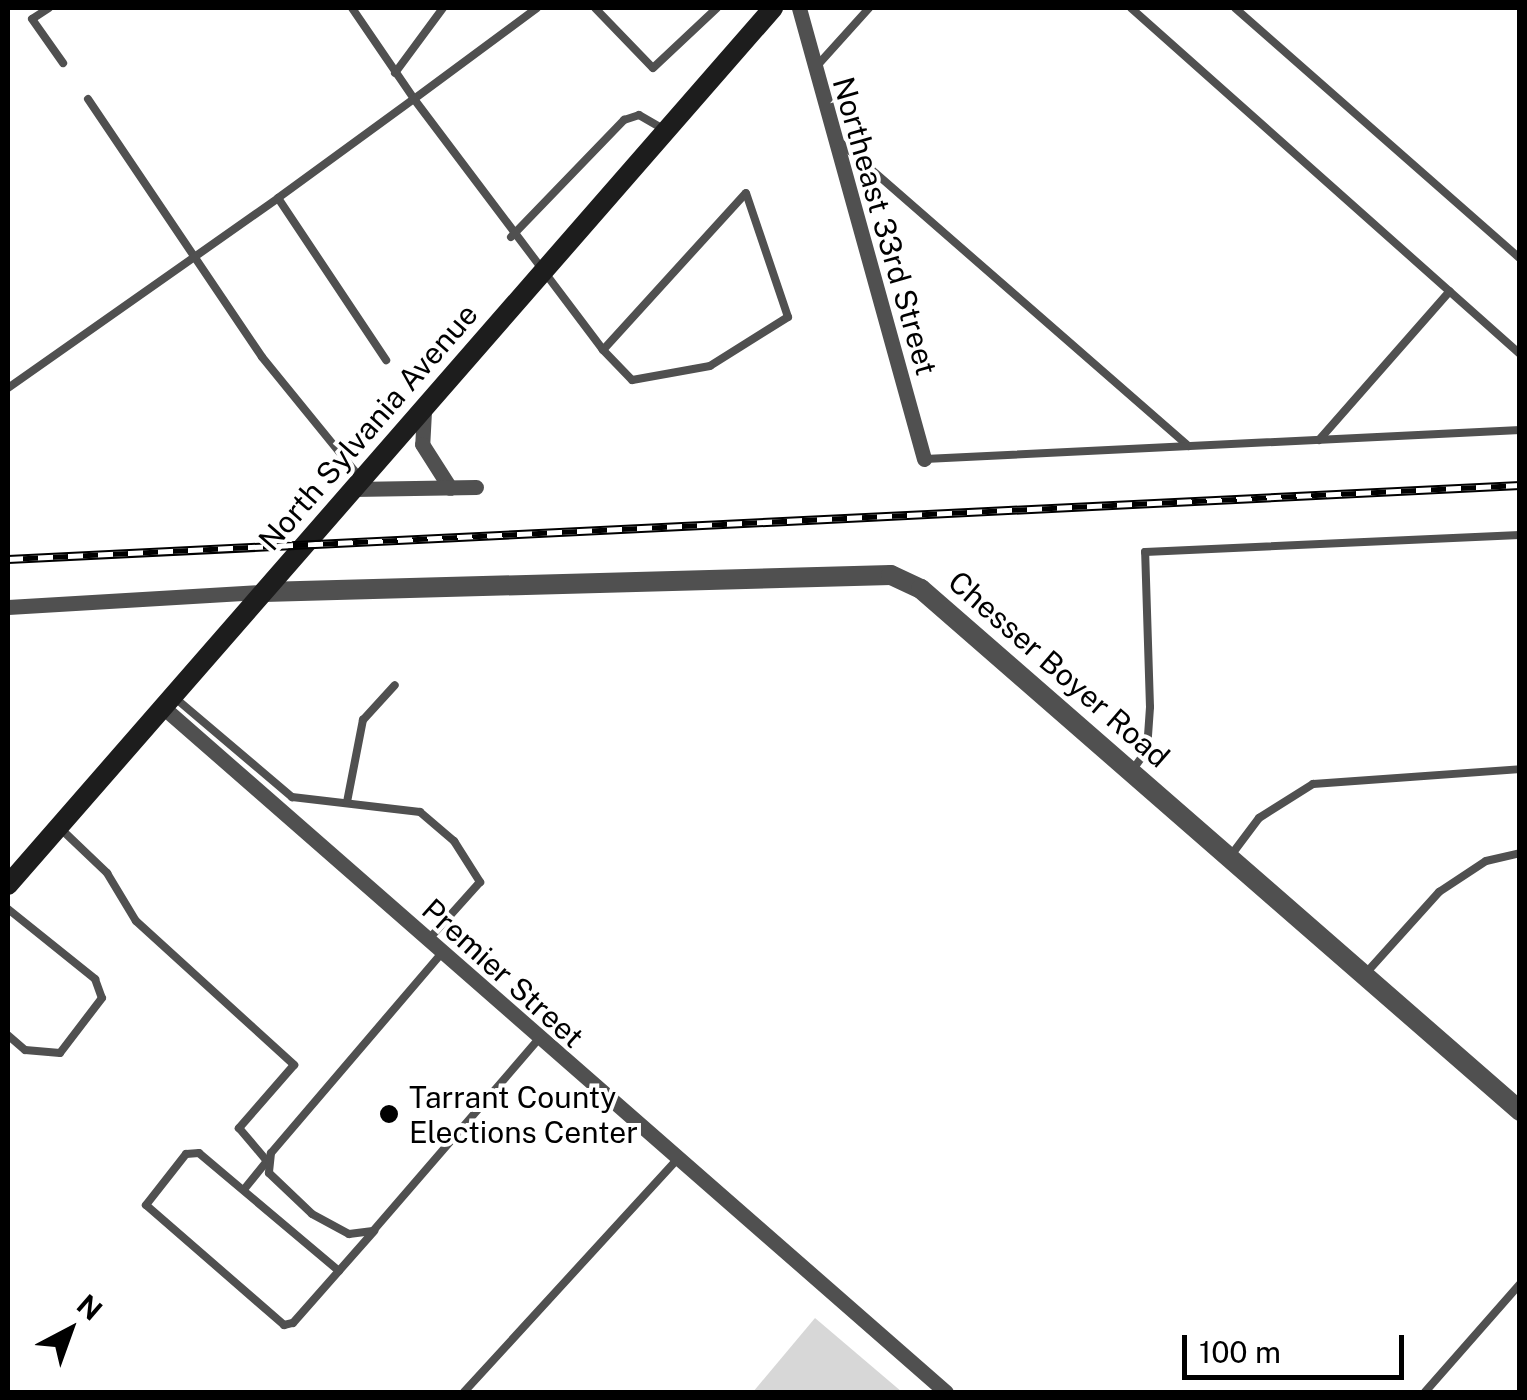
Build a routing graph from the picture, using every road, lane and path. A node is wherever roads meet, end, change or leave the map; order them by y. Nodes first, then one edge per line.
1 (24, 8) edge
2 (50, 8) edge
3 (352, 8) edge
4 (442, 8) edge
5 (536, 8) edge
6 (596, 8) edge
7 (716, 8) edge
8 (774, 8) edge
9 (798, 8) edge
10 (868, 8) edge
11 (1131, 8) edge
12 (1236, 8) edge
13 (32, 19) junction
14 (63, 62) dead end
15 (395, 72) junction
16 (812, 72) junction
17 (88, 99) dead end
18 (414, 99) junction
19 (665, 130) junction
20 (826, 130) junction
21 (278, 198) junction
22 (511, 238) junction
23 (193, 254) junction
24 (1520, 258) edge
25 (538, 276) junction
26 (1450, 292) junction
27 (603, 350) junction
28 (1520, 354) edge
29 (386, 360) dead end
30 (8, 388) edge
31 (425, 406) junction
32 (1520, 430) edge
33 (1319, 440) junction
34 (1188, 446) junction
35 (924, 459) joint
36 (357, 484) junction
37 (476, 487) dead end
38 (450, 488) junction
39 (1520, 535) edge
40 (264, 592) junction
41 (8, 607) edge
42 (395, 685) dead end
43 (169, 702) junction
44 (1520, 769) edge
45 (1131, 772) junction
46 (347, 802) junction
47 (58, 826) junction
48 (1520, 853) edge
49 (1230, 858) junction
50 (8, 886) edge
51 (8, 909) edge
52 (427, 942) junction
53 (441, 954) junction
54 (1364, 976) junction
55 (8, 1035) edge
56 (538, 1040) junction
57 (1520, 1111) edge
58 (268, 1162) junction
59 (675, 1162) junction
60 (244, 1190) junction
61 (377, 1227) junction
62 (338, 1271) junction
63 (1520, 1284) edge
64 (464, 1392) edge
65 (946, 1392) edge
66 (1425, 1392) edge

1 - 13 lane
2 - 13 lane
3 - 15 lane
4 - 15 lane
5 - 18 lane
6 - 7 lane
8 - 19 main road, North Sylvania Avenue
9 - 16 street, Northeast 33rd Street
10 - 16 lane
11 - 26 lane
12 - 24 lane
13 - 14 lane
15 - 18 lane
16 - 20 street, Northeast 33rd Street
17 - 23 lane
18 - 21 lane
18 - 22 lane
19 - 22 lane
19 - 25 main road, North Sylvania Avenue
20 - 34 lane
20 - 35 street, Northeast 33rd Street
21 - 23 lane
21 - 29 lane
22 - 25 lane
23 - 30 lane
23 - 36 lane
25 - 27 lane
25 - 31 main road, North Sylvania Avenue
26 - 28 lane
26 - 33 lane
27 - 27 lane
31 - 36 main road, North Sylvania Avenue
31 - 38 street
32 - 33 lane
33 - 34 lane
34 - 35 lane
36 - 38 street
36 - 40 main road, North Sylvania Avenue
37 - 38 street
39 - 45 lane
40 - 41 street
40 - 43 main road, North Sylvania Avenue
40 - 45 street, Chesser Boyer Road
42 - 46 lane
43 - 46 lane
43 - 47 main road, North Sylvania Avenue
43 - 52 street, Premier Street
44 - 49 lane
45 - 49 street, Chesser Boyer Road
46 - 52 lane
47 - 50 main road, North Sylvania Avenue
47 - 58 lane
48 - 54 lane
49 - 54 street, Chesser Boyer Road
51 - 55 lane
52 - 53 street, Premier Street
53 - 56 street, Premier Street
53 - 58 lane
54 - 57 street, Chesser Boyer Road
56 - 59 street, Premier Street
56 - 61 lane
58 - 60 lane
58 - 61 lane
59 - 64 lane
59 - 65 street, Premier Street
60 - 62 lane
60 - 62 lane
61 - 62 lane
63 - 66 lane

